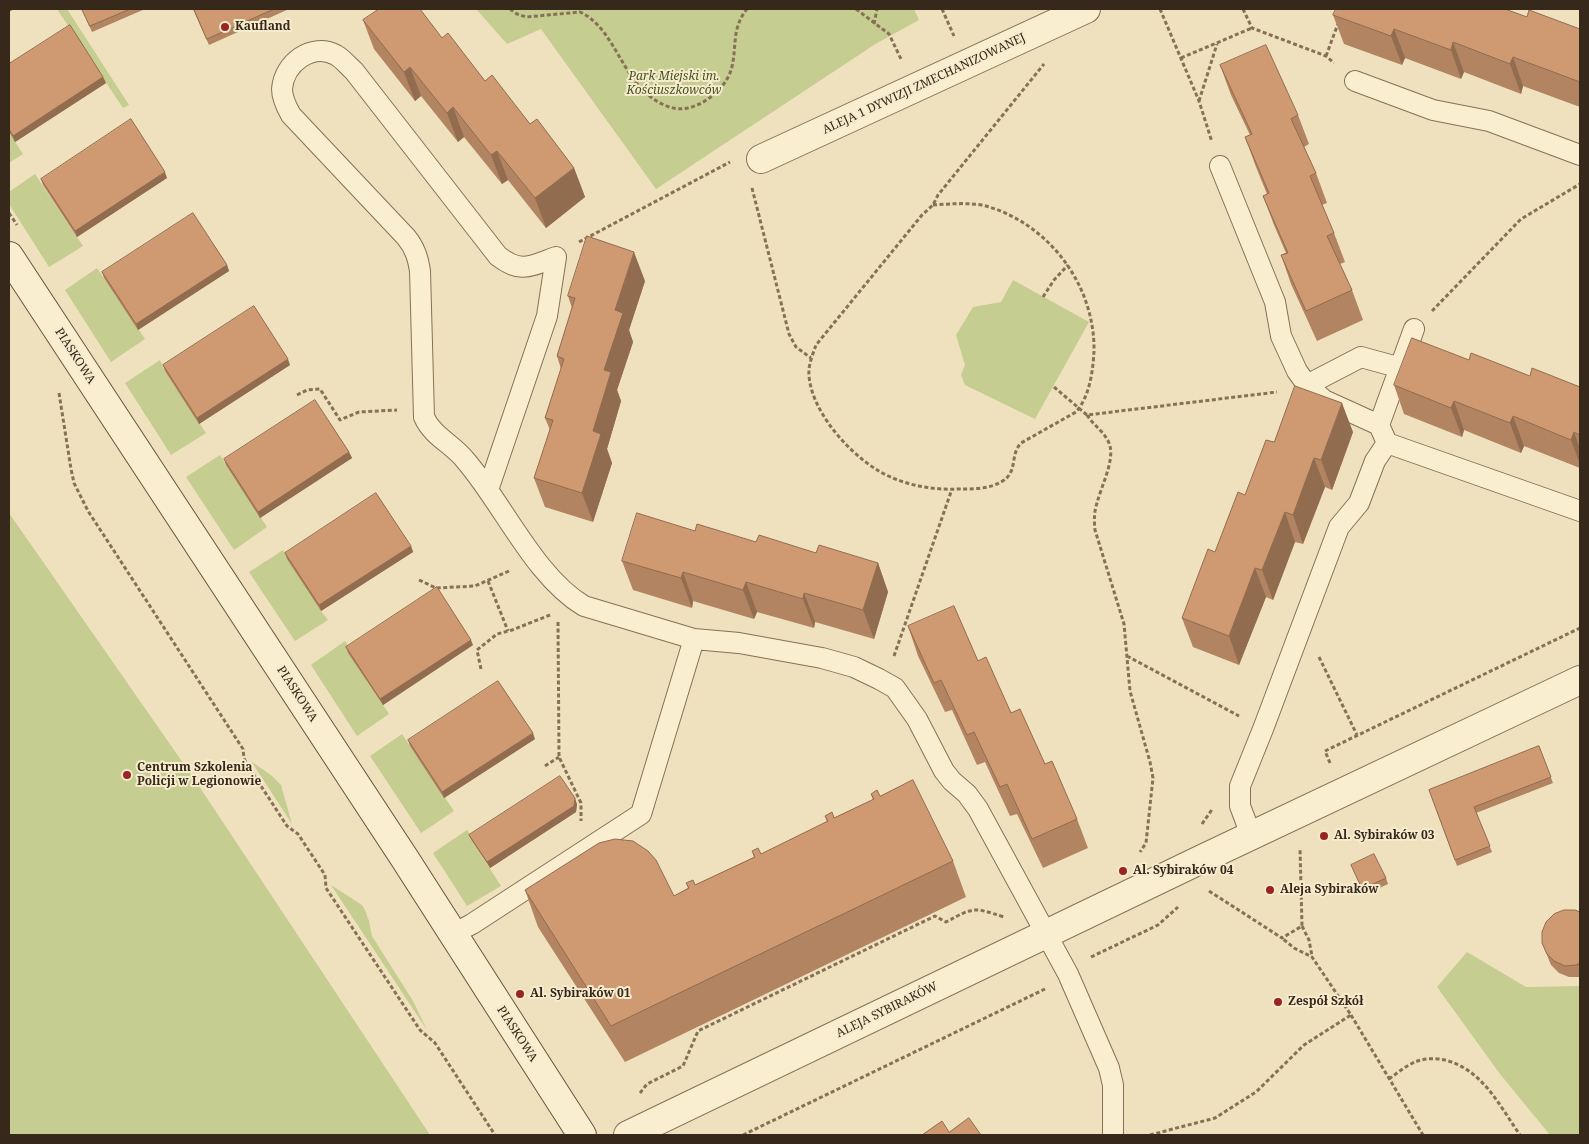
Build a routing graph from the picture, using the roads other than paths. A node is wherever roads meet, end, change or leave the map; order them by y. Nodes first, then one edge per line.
1 (1084, 9) edge
2 (1355, 81) dead end
3 (1580, 155) edge
4 (762, 159) road end
5 (1220, 166) road end
6 (9, 256) edge
7 (1414, 329) road end
8 (1401, 368) junction
9 (1307, 385) junction
10 (1383, 434) junction
11 (488, 490) junction
12 (1580, 511) edge
13 (694, 639) junction
14 (1580, 680) edge
15 (1252, 835) junction
16 (1046, 933) junction
17 (453, 934) junction
18 (582, 1135) edge
19 (628, 1135) edge
20 (1113, 1135) edge

1 - 4 street, ALEJA 1 DYWIZJI ZMECHANIZOWANEJ
2 - 3 lane
5 - 9 lane
6 - 17 street, PIASKOWA
7 - 8 lane
8 - 9 lane
8 - 10 lane
9 - 10 lane
10 - 12 lane
10 - 15 lane
11 - 11 lane
11 - 13 lane
13 - 16 lane
13 - 17 lane
14 - 15 street, ALEJA SYBIRAKÓW
15 - 16 street, ALEJA SYBIRAKÓW
16 - 19 street, ALEJA SYBIRAKÓW
16 - 20 lane
17 - 18 street, PIASKOWA

